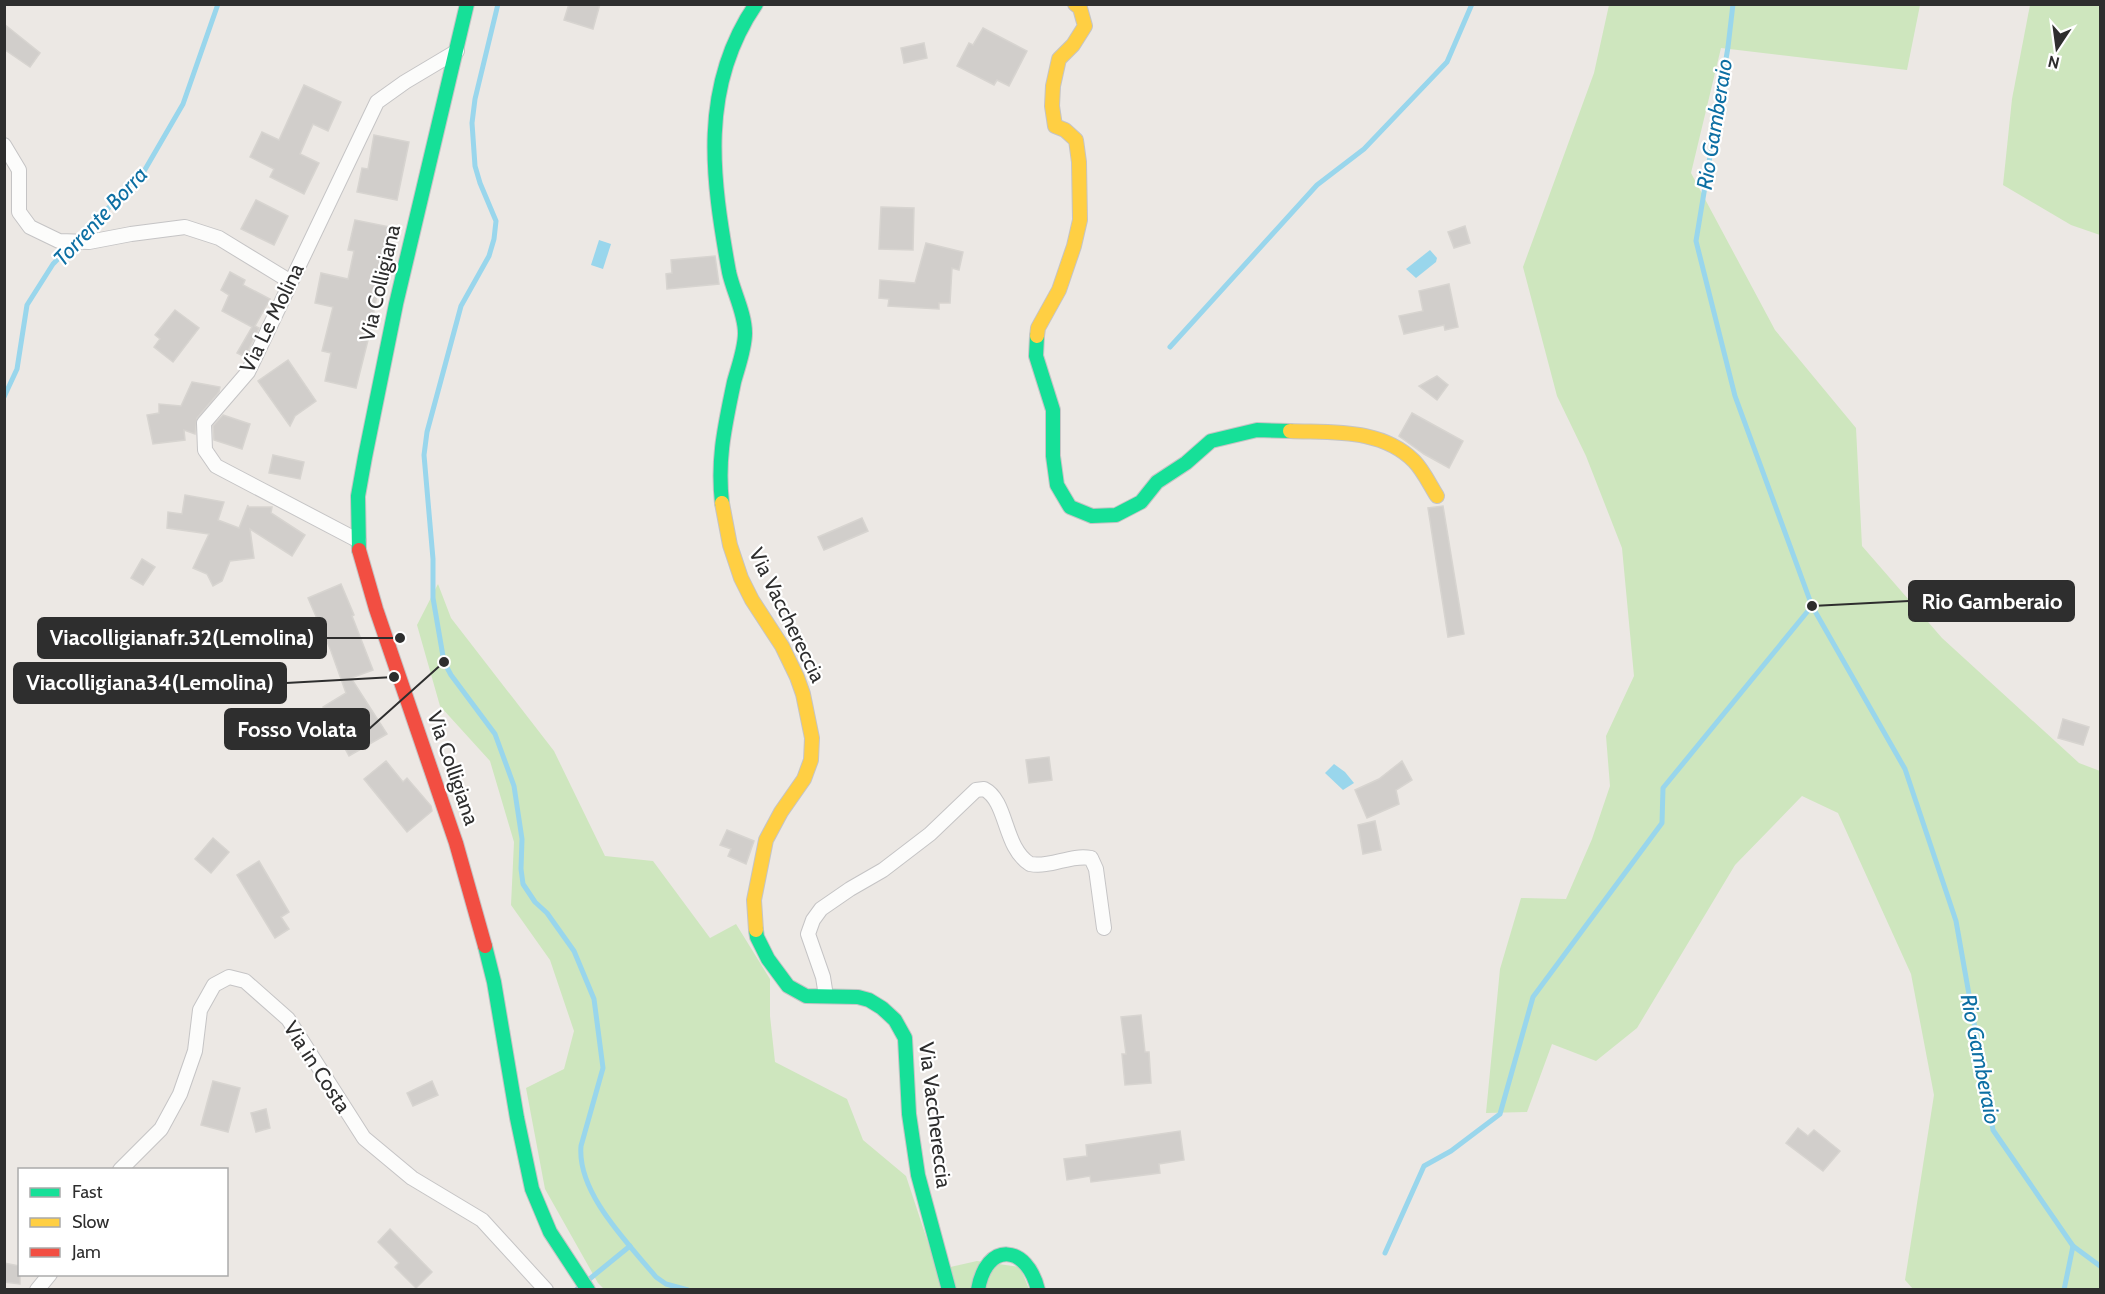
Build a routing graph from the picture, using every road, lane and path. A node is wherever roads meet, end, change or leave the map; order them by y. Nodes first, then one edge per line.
1 (467, 4) edge
2 (756, 4) edge
3 (1075, 4) edge
4 (457, 51) junction
5 (4, 145) edge
6 (291, 282) junction
7 (1437, 496) dead end
8 (359, 542) junction
9 (1104, 928) dead end
10 (826, 996) junction
11 (122, 1168) edge
12 (49, 1276) edge
13 (37, 1290) edge
14 (546, 1290) edge
15 (588, 1290) edge
16 (949, 1290) edge
17 (978, 1290) edge
18 (1038, 1290) edge

1 - 4 street, Via Colligiana
2 - 10 street, Via Vacchereccia
3 - 7 street
4 - 6 street, Via Le Molina
4 - 8 street, Via Colligiana
5 - 6 street
6 - 8 street, Via Le Molina
8 - 15 street, Via Colligiana
9 - 10 street
10 - 16 street, Via Vacchereccia
11 - 14 street, Via in Costa
12 - 13 street
17 - 18 street

